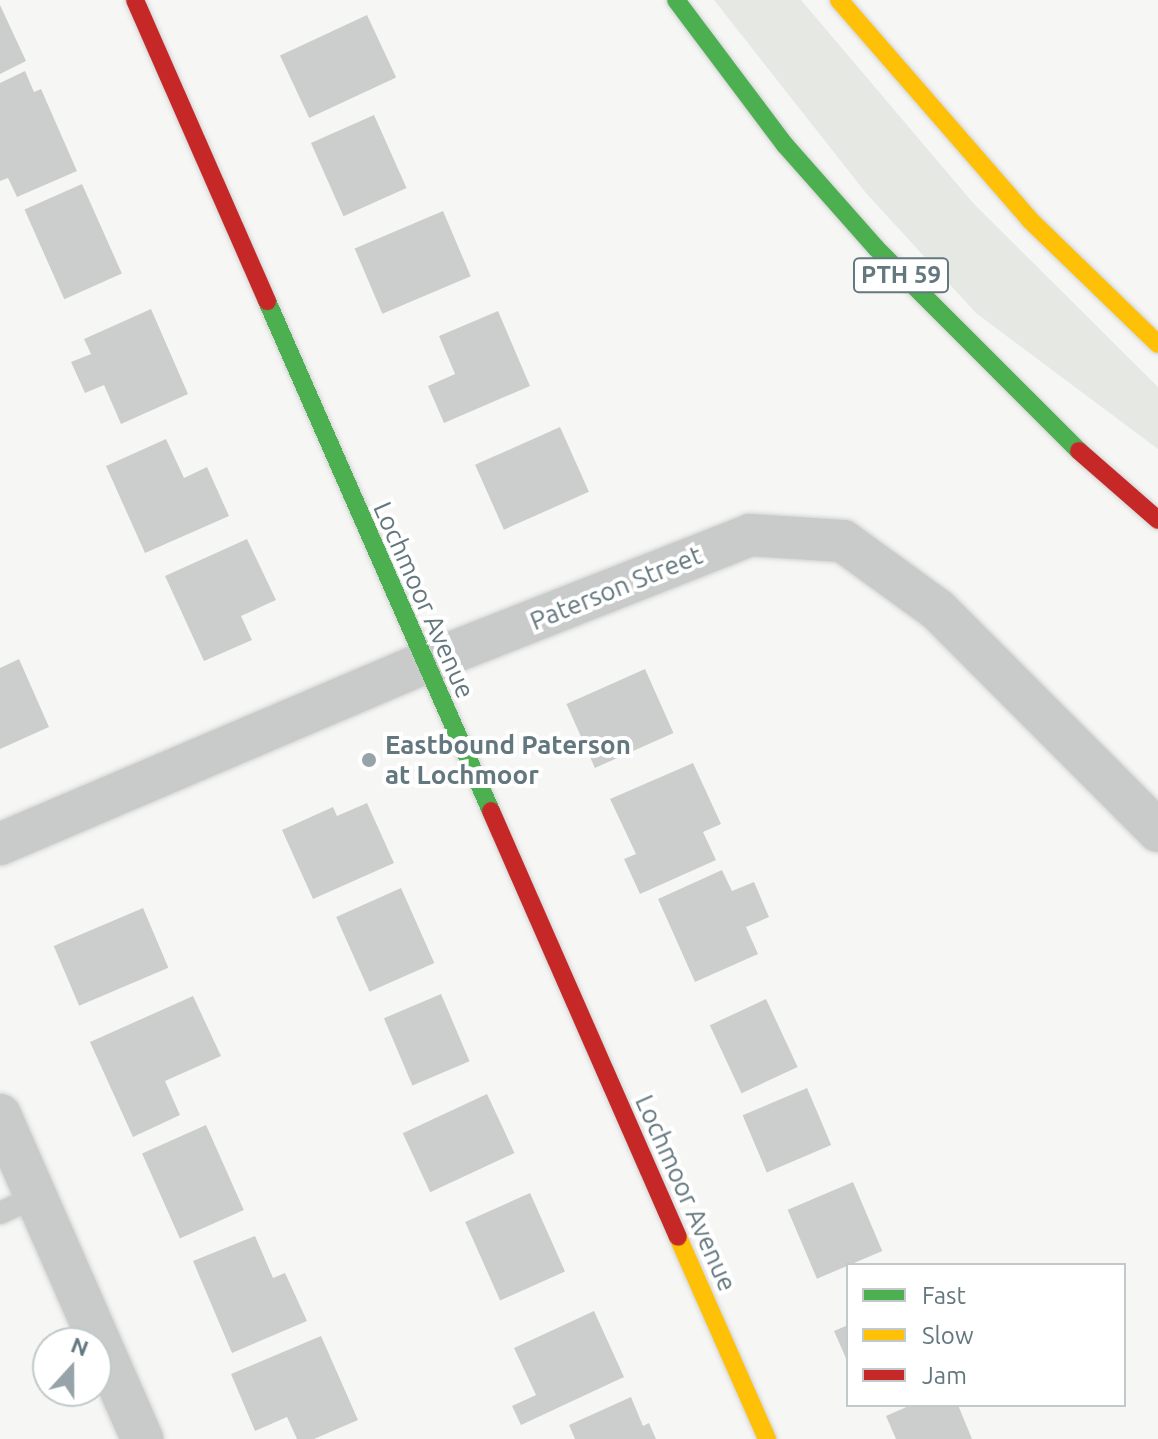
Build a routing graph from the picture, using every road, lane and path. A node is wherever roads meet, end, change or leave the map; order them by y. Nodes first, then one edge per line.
1 (135, 0) edge
2 (676, 0) edge
3 (839, 0) edge
4 (1158, 344) edge
5 (1158, 520) edge
6 (423, 664) junction
7 (1158, 831) edge
8 (0, 844) edge
9 (0, 1115) edge
10 (37, 1196) junction
11 (0, 1213) edge
12 (142, 1439) edge
13 (767, 1439) edge

1 - 6 street, Lochmoor Avenue
2 - 5 street, PTH 59
3 - 4 street
6 - 7 street, Paterson Street
6 - 8 street, Paterson Street
6 - 13 street, Lochmoor Avenue
9 - 10 street
10 - 11 lane
10 - 12 street

